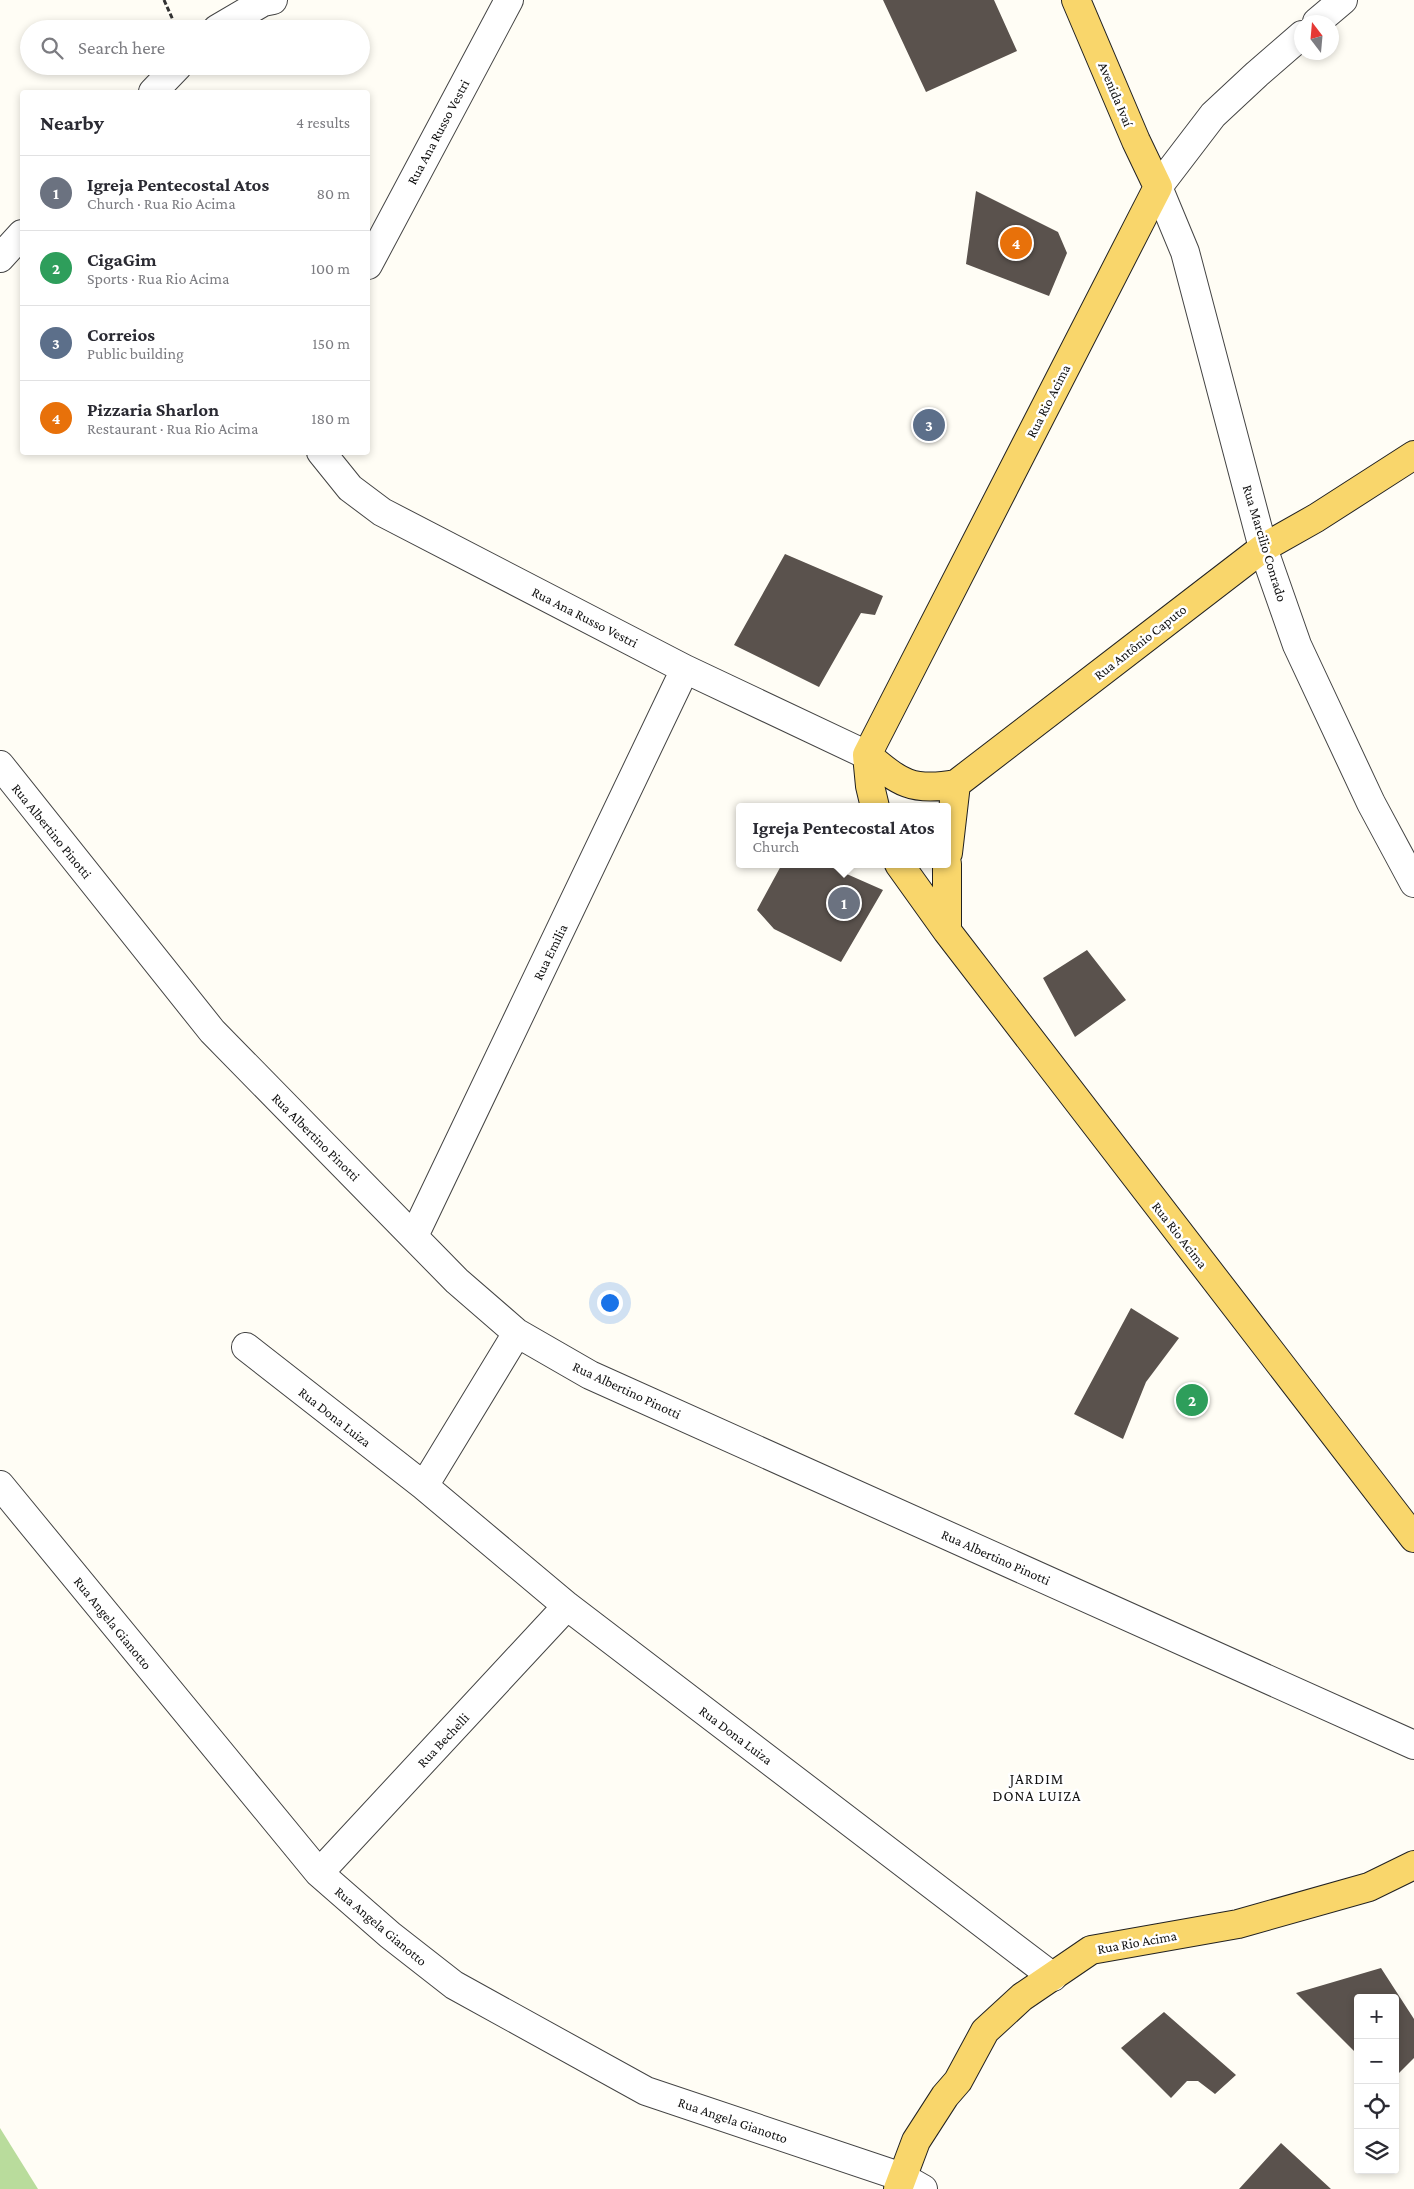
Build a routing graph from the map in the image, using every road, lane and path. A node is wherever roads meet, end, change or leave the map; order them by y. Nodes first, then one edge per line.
1 (164, 0) edge
2 (509, 0) edge
3 (1076, 0) edge
4 (1343, 0) edge
5 (266, 1) edge
6 (1325, 15) edge
7 (173, 20) edge
8 (233, 20) edge
9 (1294, 43) edge
10 (170, 75) edge
11 (156, 90) edge
12 (1158, 187) junction
13 (20, 236) edge
14 (0, 258) edge
15 (370, 261) edge
16 (323, 455) edge
17 (1414, 455) edge
18 (1264, 548) junction
19 (685, 669) junction
20 (867, 755) junction
21 (0, 765) edge
22 (956, 784) junction
23 (873, 803) edge
24 (951, 827) edge
25 (902, 868) edge
26 (947, 868) edge
27 (1414, 883) edge
28 (947, 931) junction
29 (414, 1236) junction
30 (516, 1333) junction
31 (246, 1347) dead end
32 (0, 1486) edge
33 (424, 1486) junction
34 (1414, 1538) edge
35 (567, 1606) junction
36 (1414, 1745) edge
37 (1414, 1865) edge
38 (319, 1873) junction
39 (1053, 1977) junction
40 (908, 2185) edge

1 - 7 path
2 - 15 street, Rua Ana Russo Vestri
3 - 12 main road, Avenida Ivaí
4 - 6 street
5 - 8 street
9 - 12 street, Rua Rio Acima
10 - 11 street
12 - 18 street, Rua Marcilio Conrado
12 - 20 main road, Rua Rio Acima
13 - 14 street
16 - 19 street, Rua Ana Russo Vestri
17 - 18 main road, Rua Antônio Caputo
18 - 22 main road, Rua Antônio Caputo
18 - 27 street, Rua Marcilio Conrado
19 - 20 street, Rua Ana Russo Vestri
19 - 29 street, Rua Emilia
20 - 22 main road, Rua Antônio Caputo
20 - 23 main road
21 - 29 street, Rua Albertino Pinotti
22 - 24 main road
25 - 28 main road, Rua Rio Acima
26 - 28 main road
28 - 34 main road, Rua Rio Acima
29 - 30 street, Rua Albertino Pinotti
30 - 33 street
30 - 36 street, Rua Albertino Pinotti
31 - 33 street, Rua Dona Luiza
32 - 38 street, Rua Angela Gianotto
33 - 35 street, Rua Dona Luiza
35 - 38 street, Rua Bechelli
35 - 39 street, Rua Dona Luiza
37 - 39 main road, Rua Rio Acima
38 - 40 street, Rua Angela Gianotto
39 - 40 main road, Rua Rio Acima

